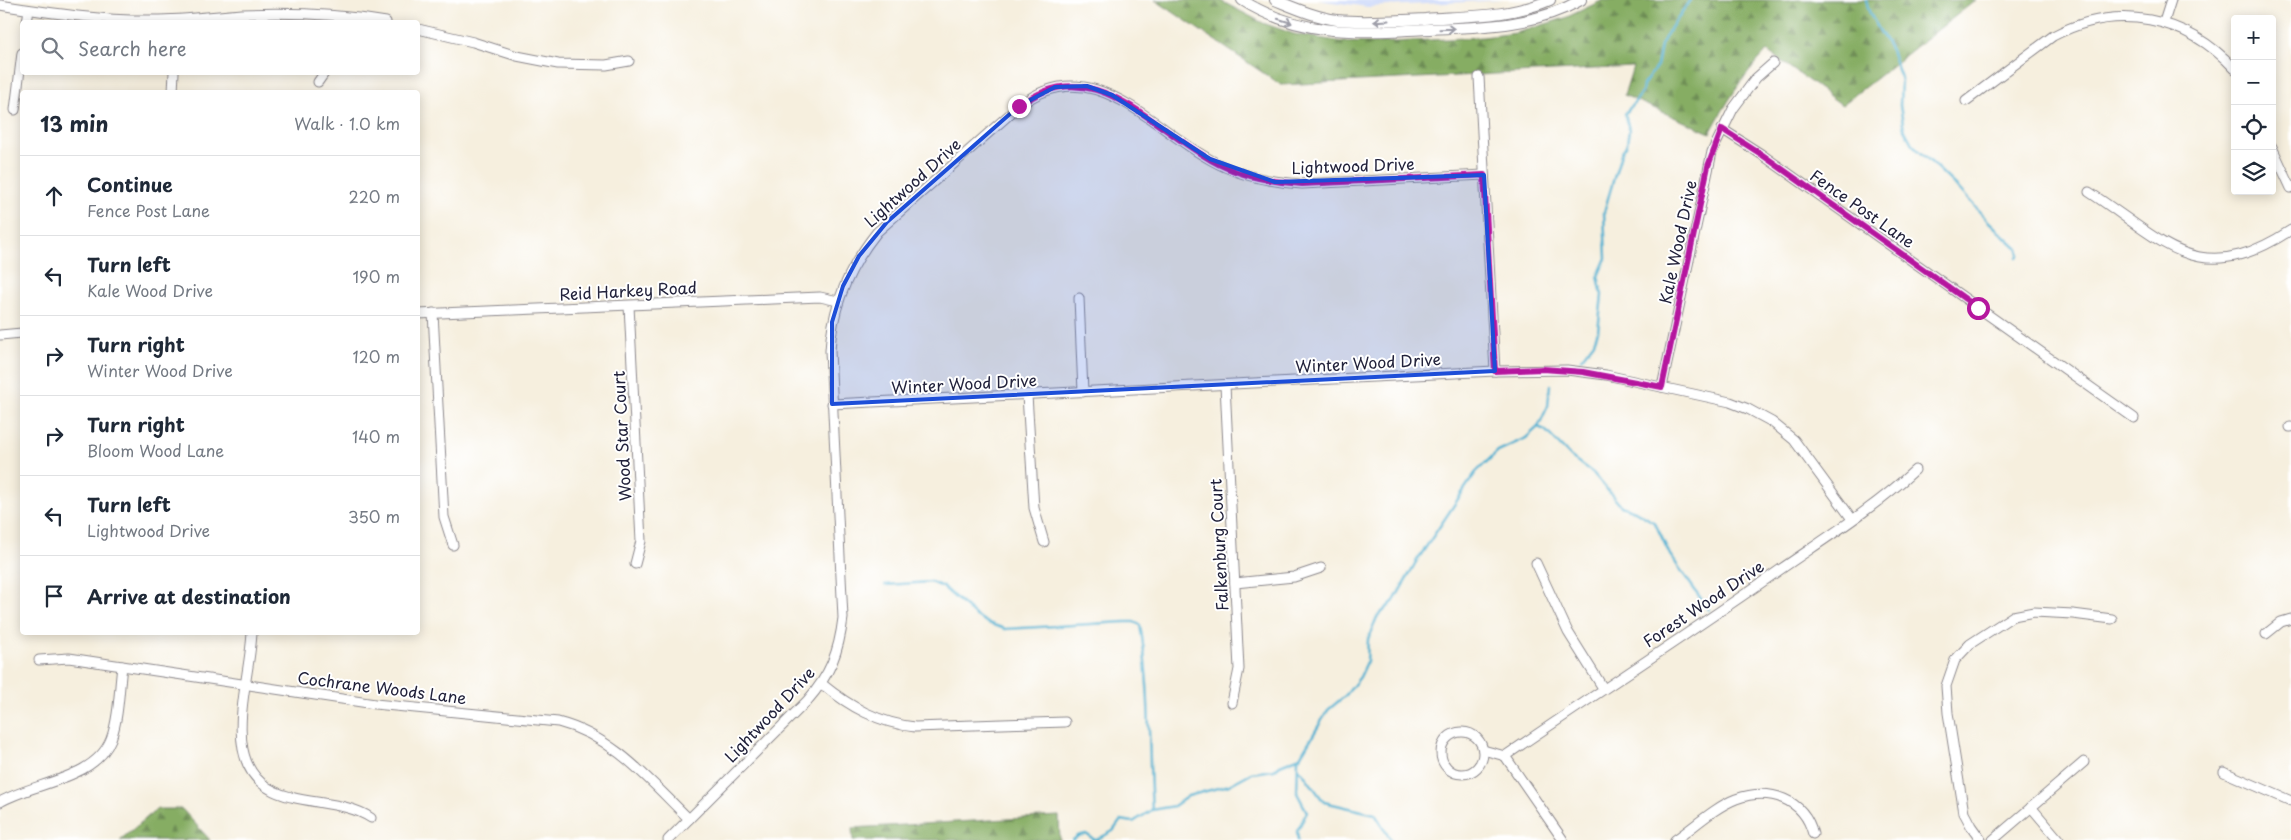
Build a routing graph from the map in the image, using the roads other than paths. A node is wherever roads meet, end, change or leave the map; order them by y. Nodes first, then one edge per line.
1 (1242, 0) edge
2 (1274, 0) edge
3 (1550, 0) edge
4 (1581, 0) edge
5 (2171, 0) edge
6 (0, 5) edge
7 (29, 10) junction
8 (331, 19) edge
9 (27, 20) edge
10 (120, 20) edge
11 (184, 20) edge
12 (349, 20) edge
13 (2164, 22) junction
14 (420, 29) edge
15 (629, 61) dead end
16 (1773, 63) dead end
17 (2231, 65) edge
18 (20, 69) edge
19 (174, 75) edge
20 (323, 75) edge
21 (1479, 77) dead end
22 (318, 82) dead end
23 (173, 90) edge
24 (1966, 101) dead end
25 (15, 110) dead end
26 (1722, 129) junction
27 (2273, 150) edge
28 (1484, 175) junction
29 (2291, 188) edge
30 (2089, 192) dead end
31 (2291, 230) edge
32 (1079, 298) dead end
33 (838, 300) junction
34 (629, 306) junction
35 (432, 313) junction
36 (420, 314) edge
37 (0, 334) edge
38 (20, 334) edge
39 (1495, 371) junction
40 (1225, 385) junction
41 (1662, 387) junction
42 (1083, 392) junction
43 (1027, 395) junction
44 (832, 404) junction
45 (2134, 418) dead end
46 (1915, 470) dead end
47 (1852, 519) junction
48 (1044, 542) dead end
49 (453, 545) dead end
50 (1536, 563) dead end
51 (635, 564) dead end
52 (1321, 568) dead end
53 (1235, 582) junction
54 (2112, 619) dead end
55 (2291, 619) edge
56 (2266, 634) dead end
57 (252, 635) edge
58 (39, 660) dead end
59 (122, 666) junction
60 (822, 684) junction
61 (246, 685) junction
62 (1604, 688) junction
63 (1232, 703) dead end
64 (1065, 722) dead end
65 (1483, 750) junction
66 (1505, 756) junction
67 (2084, 762) dead end
68 (2224, 772) dead end
69 (2291, 801) edge
70 (0, 802) edge
71 (2031, 807) junction
72 (372, 818) dead end
73 (690, 819) junction
74 (1813, 834) dead end
75 (669, 840) edge
76 (1563, 840) edge
77 (1675, 840) edge
78 (1981, 840) edge
79 (1993, 840) edge
80 (2059, 840) edge

1 -> 4 street
3 -> 2 street
5 - 13 street
6 - 7 street
7 - 9 street
7 - 10 street
8 - 11 street
8 - 12 street
13 - 17 street
13 - 24 street
14 - 15 street
16 - 26 street, Kale Wood Drive
18 - 25 street
19 - 23 street
20 - 22 street
21 - 28 street
26 - 41 street, Kale Wood Drive
26 - 45 street, Fence Post Lane
27 - 29 street
28 - 33 street, Lightwood Drive
28 - 39 street
30 - 31 street
32 - 42 street
33 - 34 street, Reid Harkey Road
33 - 44 street, Lightwood Drive
34 - 35 street, Reid Harkey Road
34 - 51 street, Wood Star Court
35 - 36 street, Reid Harkey Road
35 - 49 street
37 - 38 street
39 - 40 street, Winter Wood Drive
39 - 41 street, Winter Wood Drive
40 - 42 street, Winter Wood Drive
40 - 53 street, Falkenburg Court
41 - 47 street, Winter Wood Drive
42 - 43 street, Winter Wood Drive
43 - 44 street, Winter Wood Drive
43 - 48 street
44 - 60 street, Lightwood Drive
46 - 47 street, Forest Wood Drive
47 - 62 street, Forest Wood Drive
50 - 62 street
52 - 53 street
53 - 63 street, Falkenburg Court
54 - 78 street
55 - 56 street
57 - 61 street
58 - 59 street, Cochrane Woods Lane
59 - 61 street, Cochrane Woods Lane
59 - 70 street
60 - 64 street
60 - 73 street, Lightwood Drive
61 - 72 street
61 - 73 street, Cochrane Woods Lane
62 - 66 street, Forest Wood Drive
65 - 65 street
65 - 66 street
66 - 76 street
67 - 71 street
68 - 69 street
71 - 79 street
71 - 80 street
73 - 75 street, Lightwood Drive
74 - 77 street

